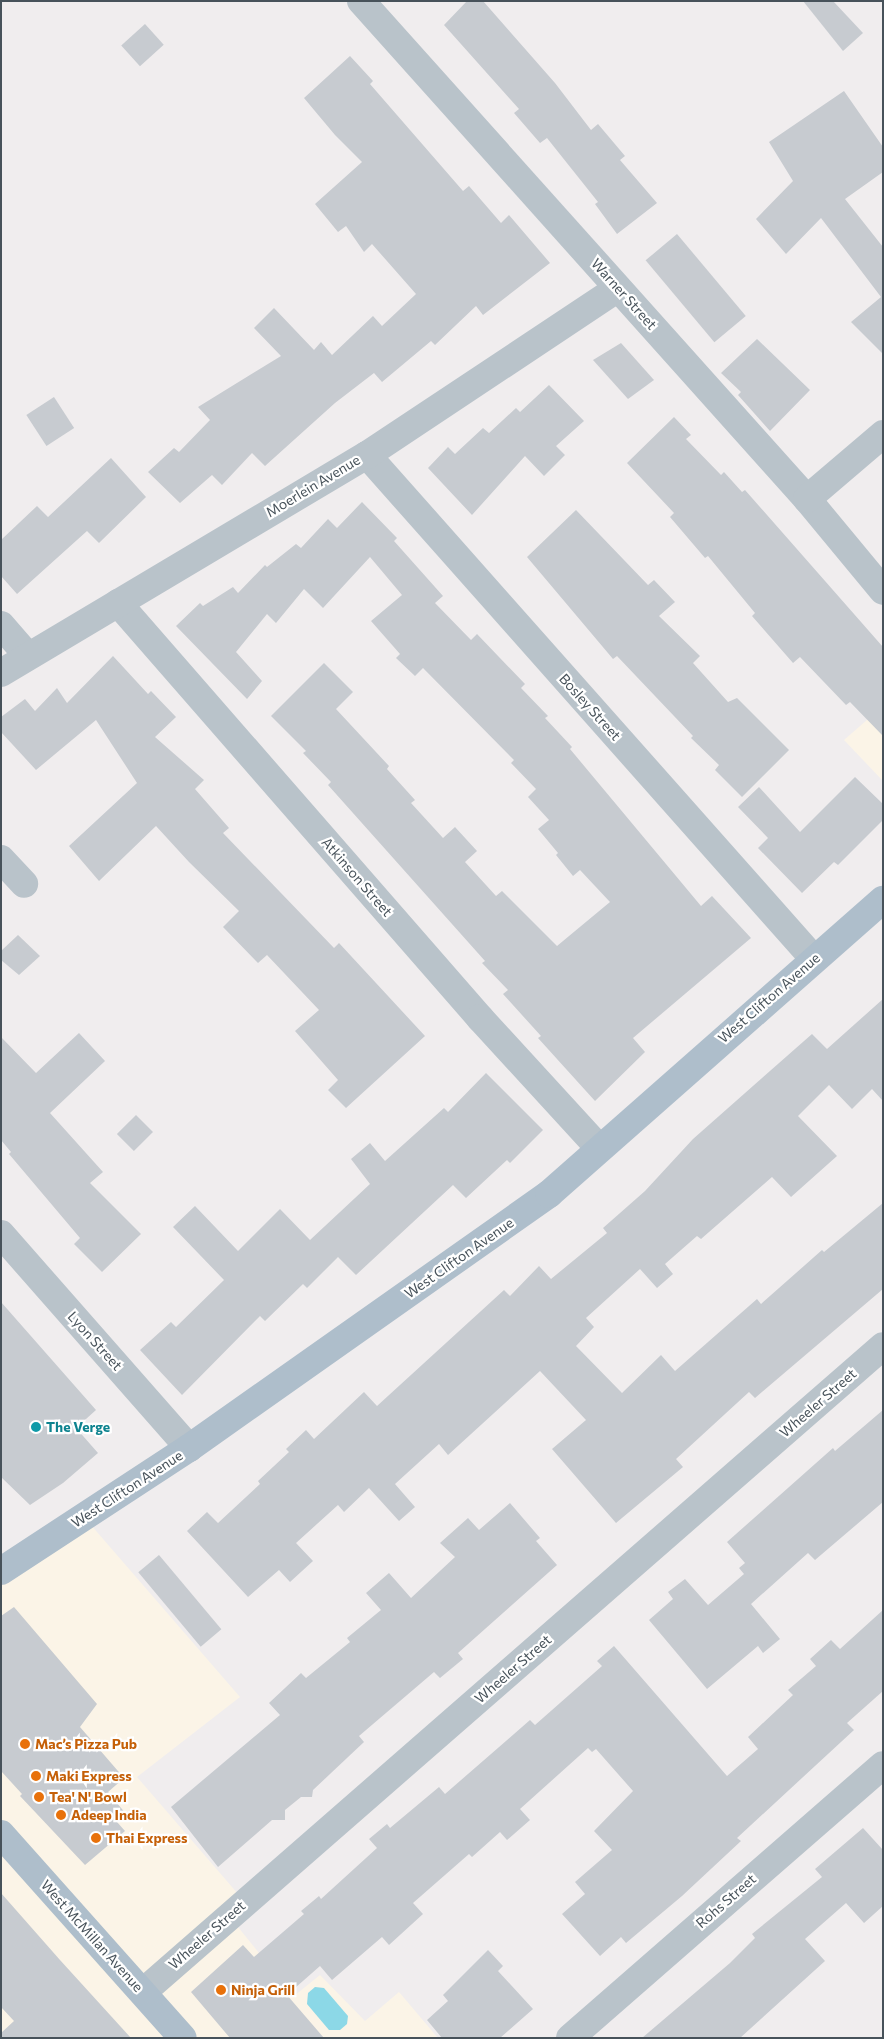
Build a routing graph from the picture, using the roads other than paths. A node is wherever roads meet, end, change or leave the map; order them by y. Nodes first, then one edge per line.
1 (361, 1) edge
2 (618, 288) junction
3 (883, 434) edge
4 (367, 455) junction
5 (807, 499) junction
6 (883, 591) edge
7 (118, 603) junction
8 (1, 625) edge
9 (28, 655) junction
10 (1, 673) edge
11 (1, 859) edge
12 (24, 884) dead end
13 (883, 900) edge
14 (814, 959) junction
15 (599, 1148) junction
16 (1, 1234) edge
17 (883, 1346) edge
18 (189, 1448) junction
19 (1, 1572) edge
20 (883, 1765) edge
21 (1, 1834) edge
22 (143, 1992) junction
23 (184, 2038) edge
24 (570, 2038) edge

1 - 2 street, Warner Street
2 - 4 street, Moerlein Avenue
2 - 5 street, Warner Street
3 - 5 street
4 - 7 street, Moerlein Avenue
4 - 14 street, Bosley Street
5 - 6 street, Warner Street
7 - 9 street, Moerlein Avenue
7 - 15 street, Atkinson Street
8 - 9 street
9 - 10 street, Moerlein Avenue
11 - 12 street
13 - 14 main road, West Clifton Avenue
14 - 15 main road, West Clifton Avenue
15 - 18 main road, West Clifton Avenue
16 - 18 street, Lyon Street
17 - 22 street, Wheeler Street
18 - 19 main road, West Clifton Avenue
20 - 24 street, Rohs Street
21 - 22 main road, West McMillan Avenue
22 - 23 main road, West McMillan Avenue

